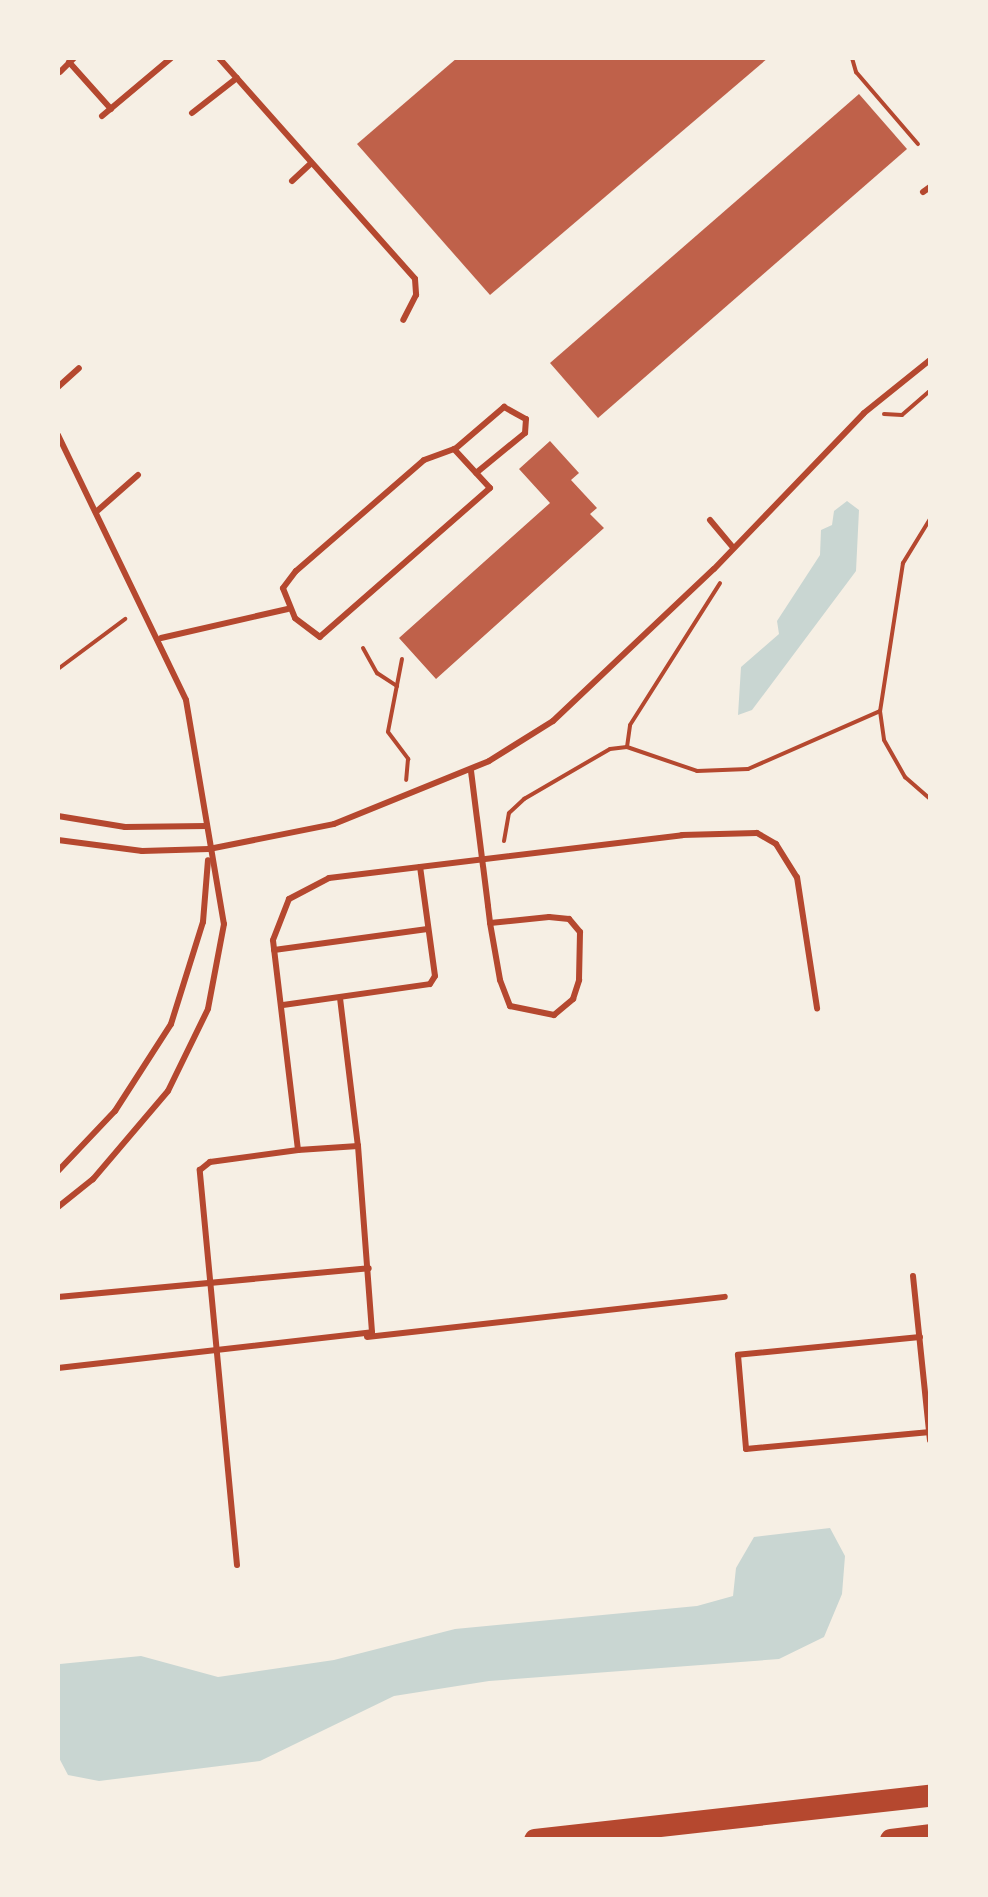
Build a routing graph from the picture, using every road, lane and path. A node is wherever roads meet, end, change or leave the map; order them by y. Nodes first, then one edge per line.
1 (170, 58) edge
2 (218, 58) edge
3 (852, 58) edge
4 (72, 60) edge
5 (60, 72) edge
6 (237, 78) junction
7 (111, 109) junction
8 (192, 113) dead end
9 (102, 116) dead end
10 (918, 144) dead end
11 (311, 164) junction
12 (292, 181) dead end
13 (404, 320) dead end
14 (930, 360) edge
15 (79, 368) dead end
16 (58, 387) edge
17 (930, 391) edge
18 (864, 412) junction
19 (58, 435) edge
20 (60, 446) edge
21 (454, 449) junction
22 (476, 472) junction
23 (138, 475) dead end
24 (96, 512) junction
25 (930, 519) edge
26 (710, 520) dead end
27 (733, 547) junction
28 (721, 561) junction
29 (288, 609) junction
30 (125, 619) dead end
31 (161, 638) junction
32 (363, 648) dead end
33 (402, 659) dead end
34 (58, 669) edge
35 (397, 686) junction
36 (880, 711) junction
37 (627, 747) junction
38 (471, 770) junction
39 (930, 799) edge
40 (405, 800) junction
41 (58, 816) edge
42 (207, 826) junction
43 (58, 840) edge
44 (209, 849) junction
45 (504, 856) junction
46 (485, 858) junction
47 (420, 867) junction
48 (490, 923) junction
49 (428, 930) junction
50 (274, 950) junction
51 (340, 998) junction
52 (282, 1005) junction
53 (817, 1008) dead end
54 (358, 1146) junction
55 (298, 1150) junction
56 (58, 1171) edge
57 (58, 1207) edge
58 (369, 1268) junction
59 (913, 1276) dead end
60 (210, 1285) junction
61 (58, 1297) edge
62 (725, 1297) dead end
63 (366, 1337) junction
64 (920, 1337) junction
65 (216, 1352) junction
66 (58, 1368) edge
67 (930, 1432) edge
68 (930, 1440) edge
69 (237, 1565) dead end
70 (930, 1796) edge
71 (930, 1835) edge
72 (535, 1840) edge
73 (890, 1840) edge

1 - 7 lane
2 - 6 lane
3 - 10 path
4 - 5 lane
4 - 7 lane
6 - 8 lane
6 - 11 lane
7 - 9 lane
11 - 12 lane
11 - 13 lane
14 - 18 lane
15 - 16 lane
17 - 18 path
18 - 27 lane
19 - 20 lane
20 - 24 lane
21 - 22 lane
21 - 22 lane
21 - 29 lane
22 - 29 lane
23 - 24 lane
24 - 31 lane
25 - 36 path
26 - 27 lane
27 - 28 lane
28 - 37 path
28 - 38 lane
29 - 31 lane
30 - 34 path
31 - 42 lane
32 - 35 path
33 - 35 path
35 - 40 path
36 - 37 path
36 - 39 path
37 - 45 path
38 - 40 lane
38 - 46 lane
40 - 44 lane
41 - 42 lane
42 - 44 lane
43 - 44 lane
44 - 56 lane
44 - 57 lane
45 - 46 lane
45 - 53 lane
46 - 47 lane
46 - 48 lane
47 - 49 lane
47 - 50 lane
48 - 48 lane
49 - 50 lane
49 - 51 lane
50 - 52 lane
51 - 52 lane
51 - 54 lane
52 - 55 lane
54 - 55 lane
54 - 58 lane
55 - 60 lane
58 - 60 lane
58 - 63 lane
59 - 64 lane
60 - 61 lane
60 - 65 lane
62 - 63 lane
63 - 65 lane
64 - 67 lane
64 - 67 lane
65 - 66 lane
65 - 69 lane
67 - 68 lane
70 - 72 highway
71 - 73 highway

